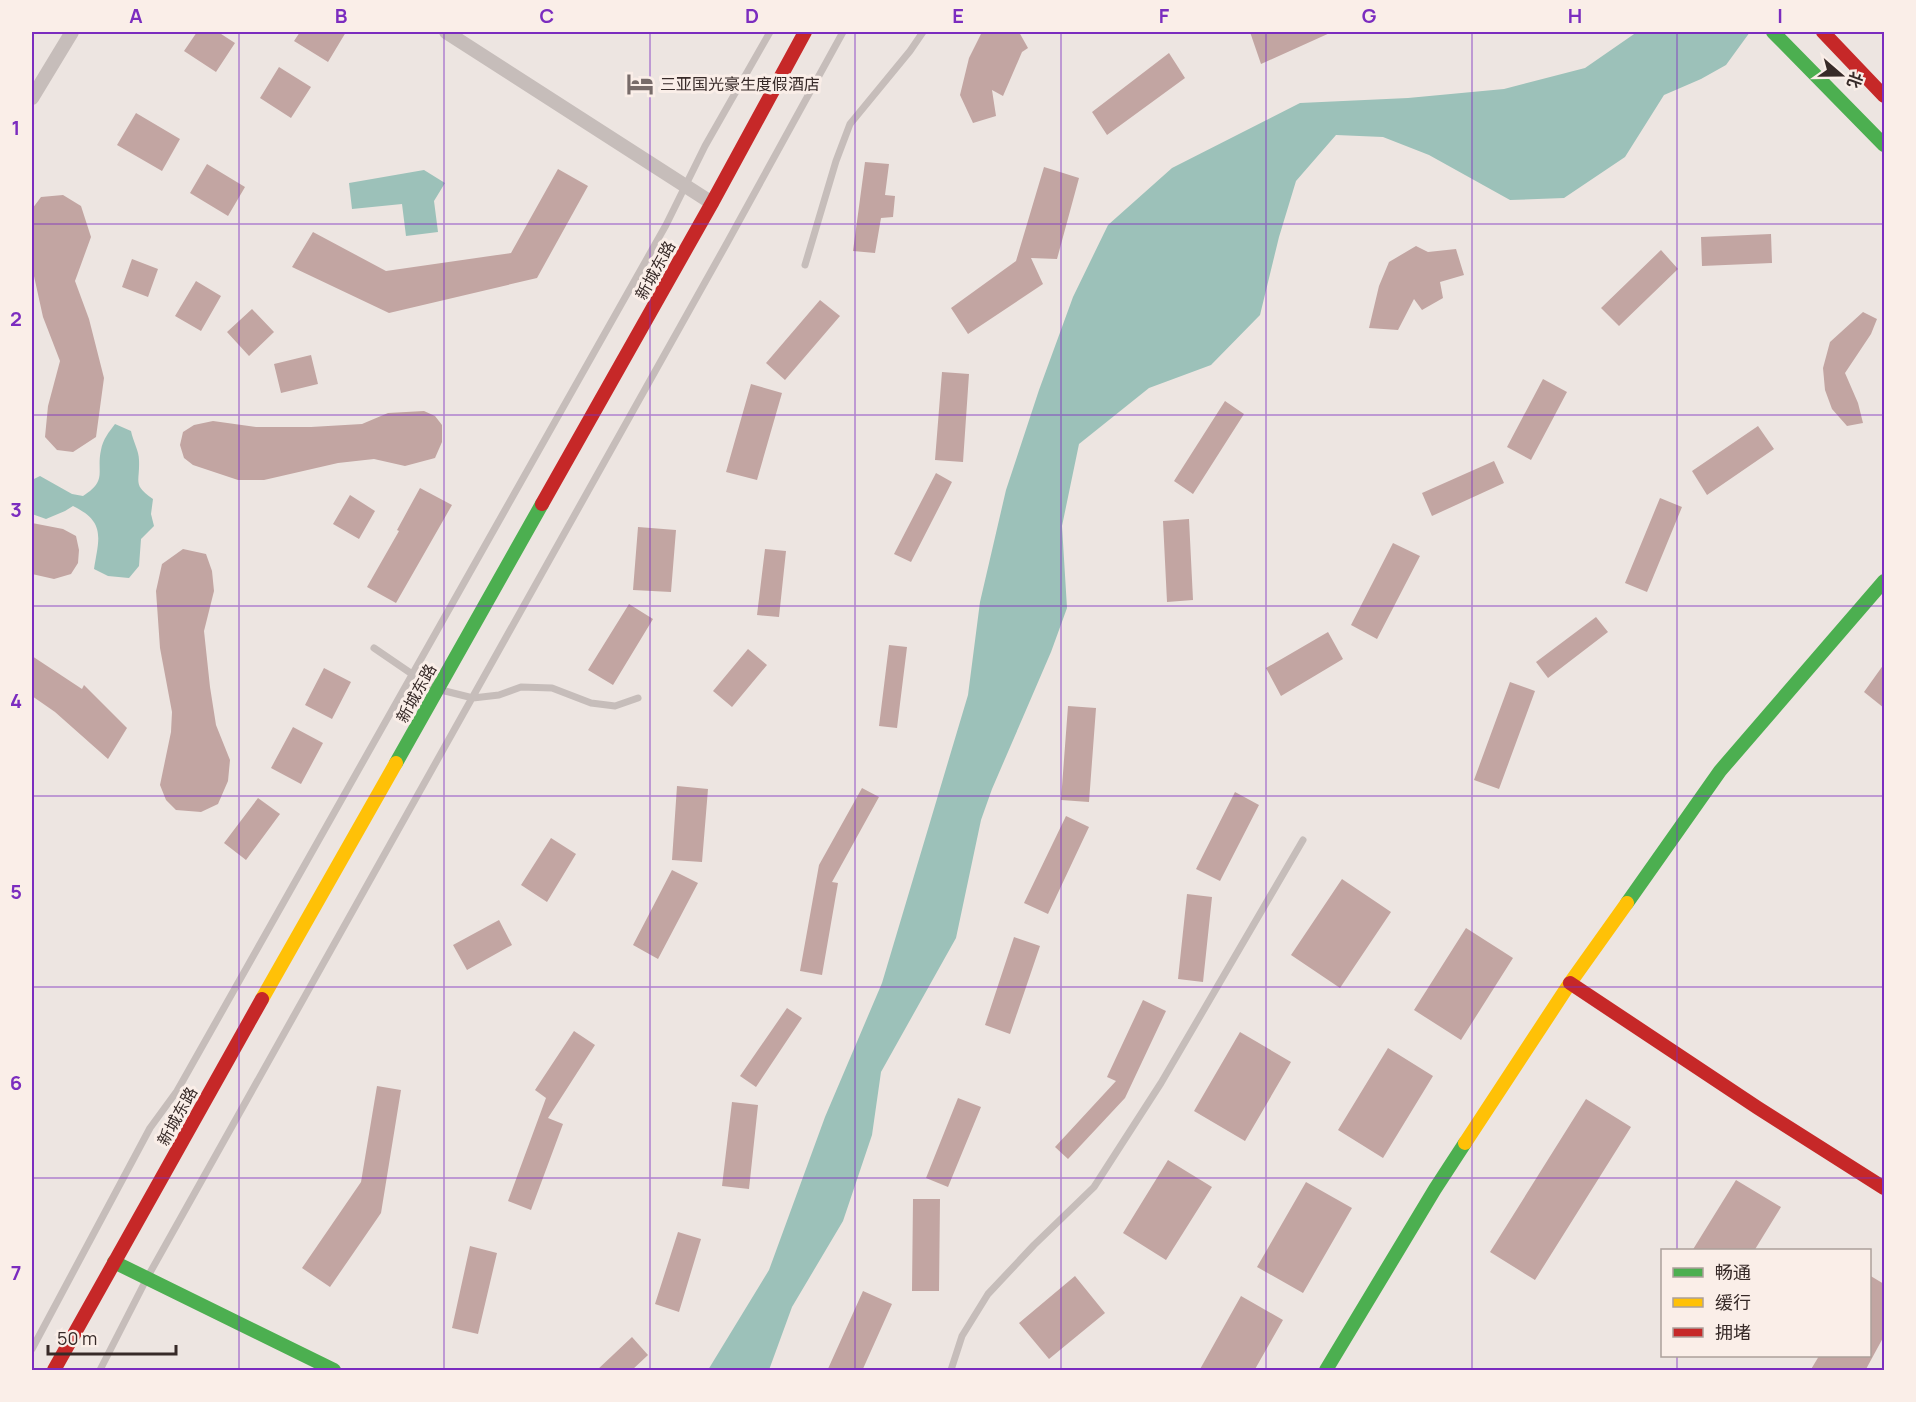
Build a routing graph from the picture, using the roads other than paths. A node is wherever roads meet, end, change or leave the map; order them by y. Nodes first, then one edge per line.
1 (72, 32) edge
2 (446, 32) edge
3 (770, 32) edge
4 (805, 32) edge
5 (843, 32) edge
6 (923, 32) edge
7 (1773, 32) edge
8 (1823, 32) edge
9 (1884, 96) edge
10 (32, 98) edge
11 (1884, 145) edge
12 (685, 185) junction
13 (711, 202) junction
14 (805, 265) dead end
15 (1884, 581) edge
16 (374, 648) dead end
17 (412, 674) junction
18 (437, 688) junction
19 (472, 698) junction
20 (639, 698) dead end
21 (1303, 840) dead end
22 (1570, 983) junction
23 (1884, 1188) edge
24 (114, 1262) junction
25 (147, 1278) junction
26 (32, 1349) edge
27 (54, 1371) edge
28 (100, 1371) edge
29 (334, 1371) edge
30 (951, 1371) edge
31 (1326, 1371) edge

1 - 10 street
2 - 12 street
3 - 12 lane
4 - 13 main road, 新城东路
5 - 19 lane
6 - 14 lane
7 - 11 main road
8 - 9 main road
12 - 13 street
12 - 17 lane
13 - 18 main road, 新城东路
15 - 22 main road
16 - 17 lane
17 - 18 lane
17 - 26 lane
18 - 19 lane
18 - 24 main road, 新城东路
19 - 20 lane
19 - 25 lane
21 - 30 lane
22 - 23 main road
22 - 31 main road
24 - 25 main road
24 - 27 main road, 新城东路
25 - 28 lane
25 - 29 main road

